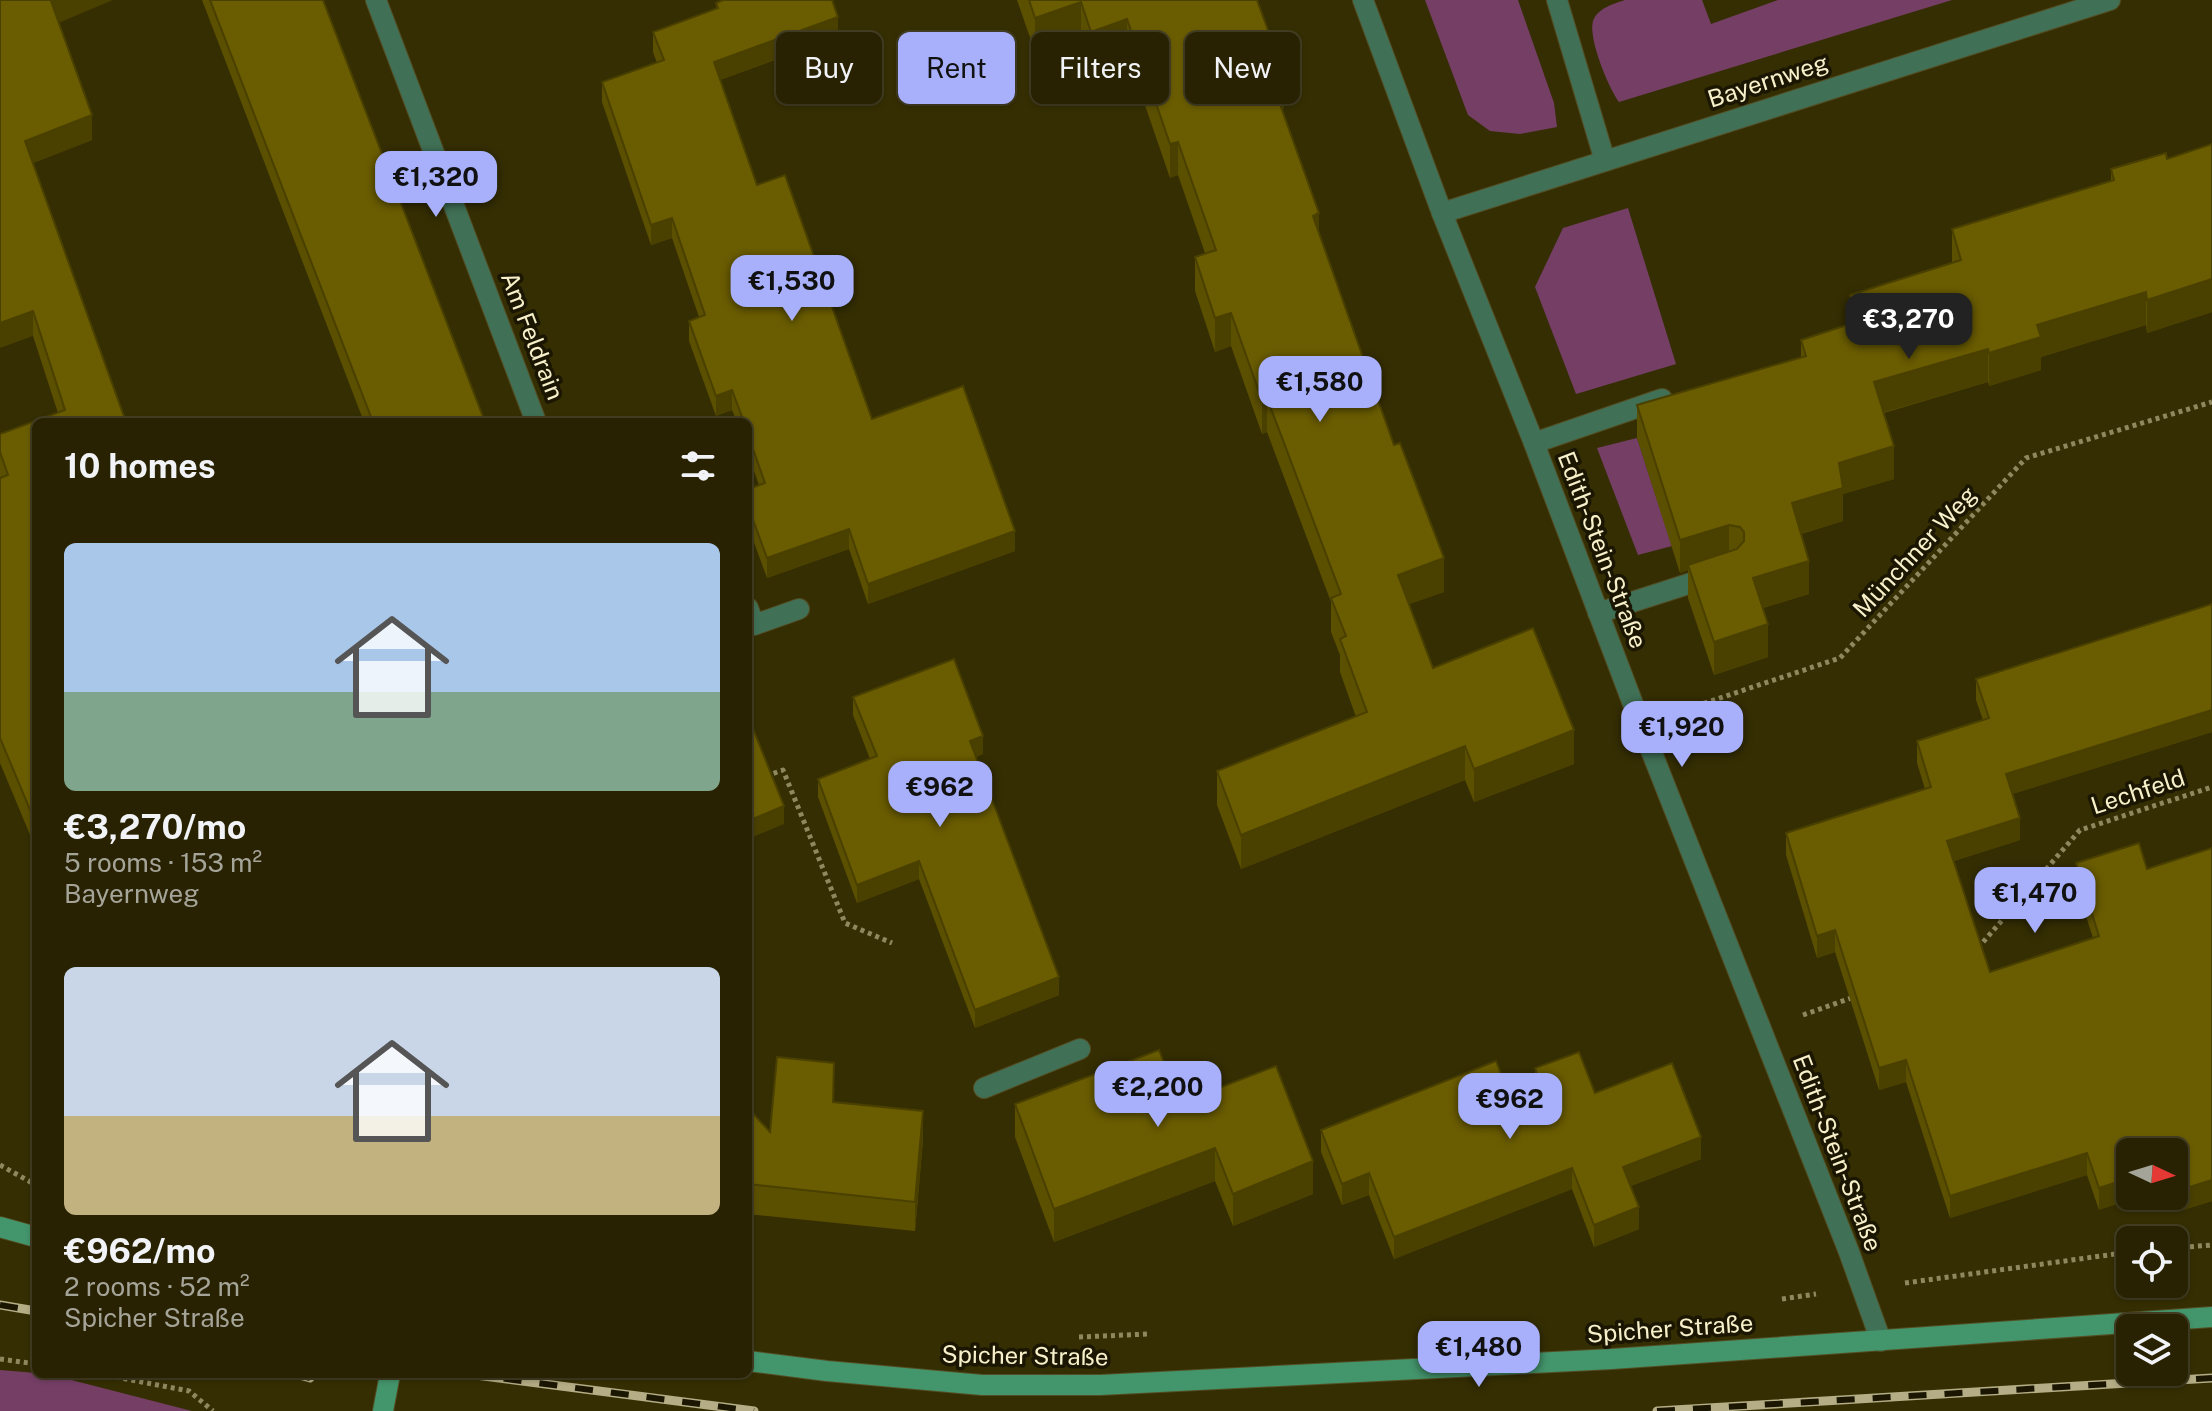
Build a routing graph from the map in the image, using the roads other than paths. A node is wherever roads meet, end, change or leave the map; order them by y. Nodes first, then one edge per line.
1 (376, 0) edge
2 (1363, 0) edge
3 (1557, 0) edge
4 (2110, 0) edge
5 (1605, 161) junction
6 (1442, 213) junction
7 (1681, 393) edge
8 (534, 418) edge
9 (1534, 443) junction
10 (1732, 570) edge
11 (799, 609) dead end
12 (1598, 613) junction
13 (752, 619) edge
14 (1080, 1049) dead end
15 (984, 1088) dead end
16 (0, 1227) edge
17 (32, 1236) edge
18 (2212, 1317) edge
19 (1881, 1341) junction
20 (752, 1362) edge
21 (389, 1378) edge
22 (383, 1411) edge

1 - 8 street, Am Feldrain
2 - 6 street, Edith-Stein-Straße
3 - 5 street
4 - 5 street, Bayernweg
5 - 6 street, Bayernweg
6 - 9 street, Edith-Stein-Straße
7 - 9 street
9 - 12 street, Edith-Stein-Straße
10 - 12 street
11 - 13 street
12 - 19 street, Edith-Stein-Straße
14 - 15 street
16 - 17 street
18 - 19 street, Spicher Straße
19 - 20 street, Spicher Straße
21 - 22 street

